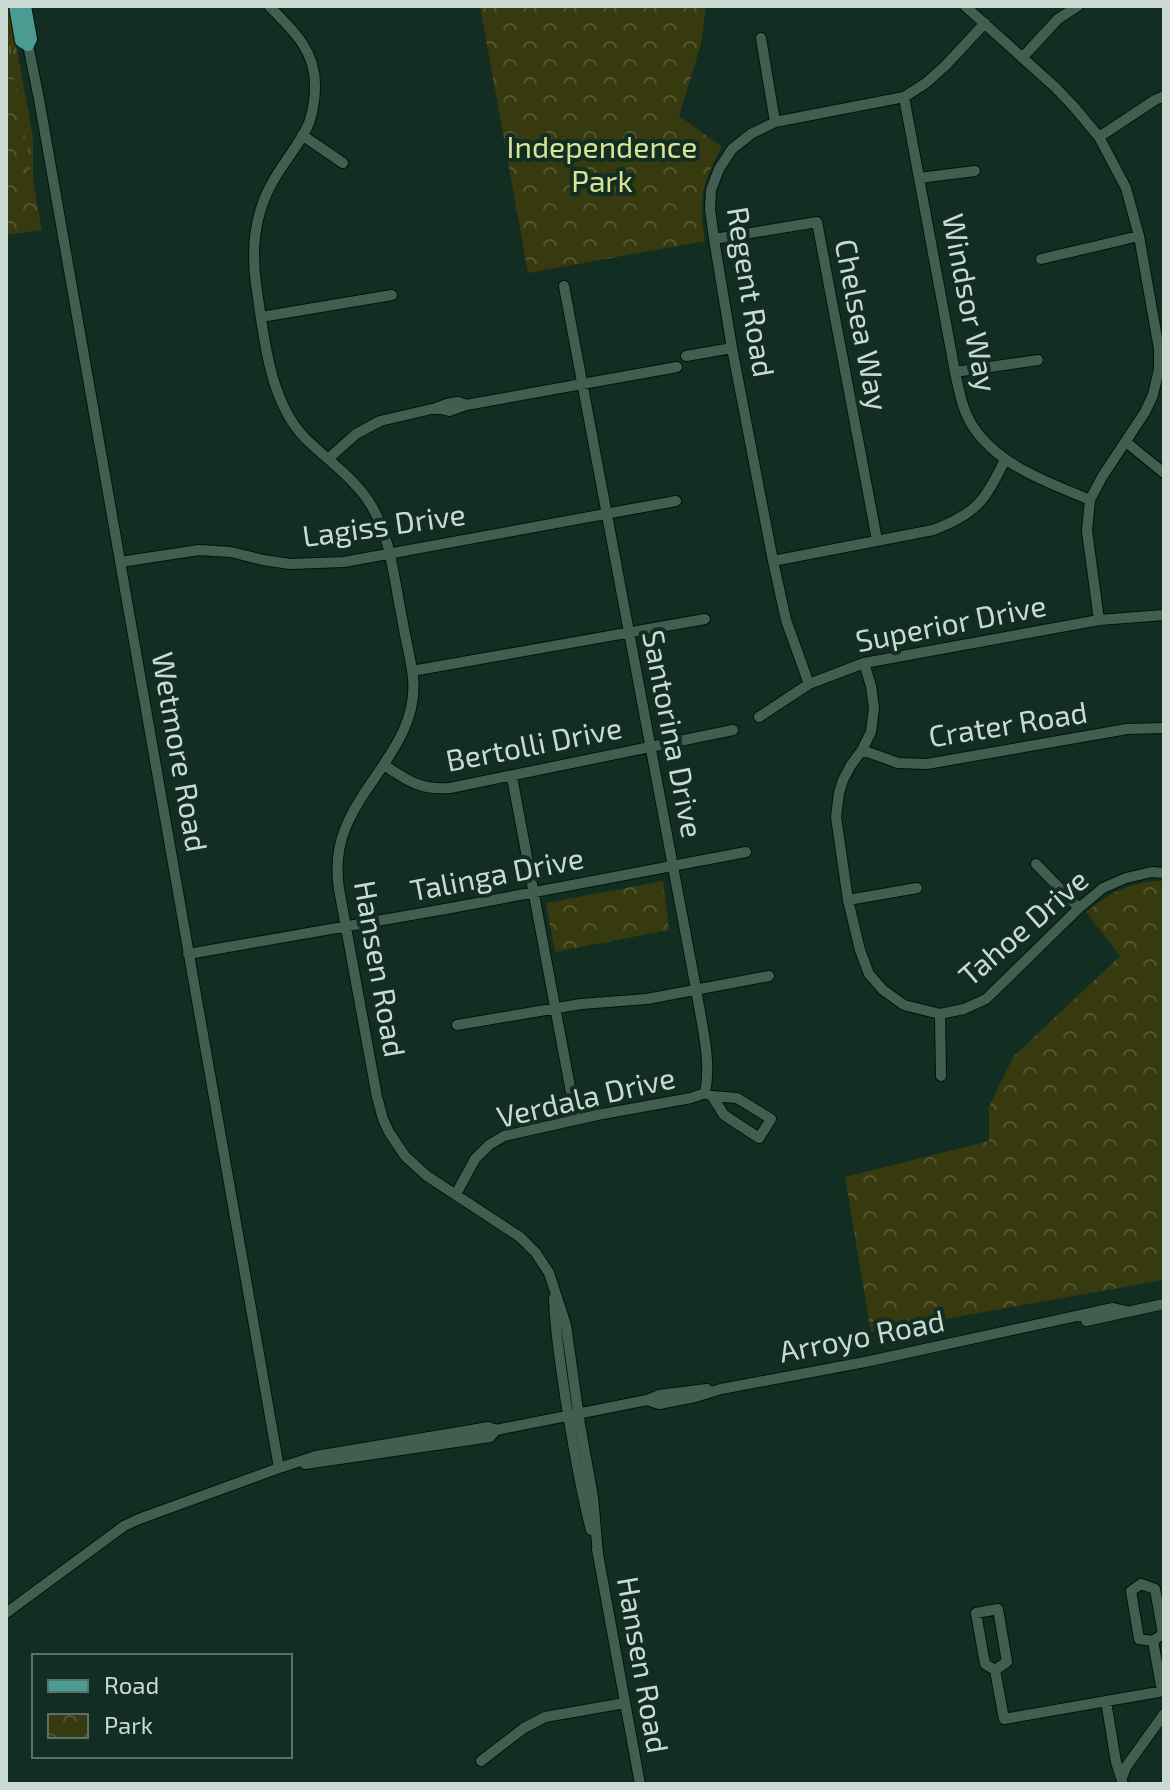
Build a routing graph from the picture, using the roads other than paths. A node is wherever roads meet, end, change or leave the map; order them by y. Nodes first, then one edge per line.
1 (15, 6) edge
2 (25, 6) edge
3 (269, 6) edge
4 (965, 6) edge
5 (1078, 6) edge
6 (985, 23) junction
7 (761, 38) dead end
8 (28, 45) junction
9 (1022, 58) junction
10 (1164, 96) edge
11 (904, 97) junction
12 (775, 122) junction
13 (302, 135) junction
14 (1099, 137) junction
15 (343, 163) dead end
16 (975, 171) dead end
17 (919, 178) junction
18 (1139, 236) junction
19 (714, 239) junction
20 (1041, 259) dead end
21 (564, 286) dead end
22 (392, 295) dead end
23 (261, 317) junction
24 (732, 348) junction
25 (686, 356) dead end
26 (1038, 360) dead end
27 (677, 367) dead end
28 (955, 372) junction
29 (583, 385) junction
30 (1126, 442) junction
31 (328, 459) junction
32 (1005, 460) junction
33 (1164, 473) edge
34 (1090, 500) junction
35 (676, 501) dead end
36 (607, 513) junction
37 (877, 540) junction
38 (389, 554) junction
39 (773, 561) junction
40 (120, 562) junction
41 (1164, 615) edge
42 (705, 619) dead end
43 (1099, 620) junction
44 (628, 633) junction
45 (864, 663) junction
46 (412, 671) junction
47 (809, 684) junction
48 (759, 717) dead end
49 (1164, 728) edge
50 (733, 730) dead end
51 (651, 746) junction
52 (862, 750) junction
53 (384, 765) junction
54 (512, 777) junction
55 (746, 852) dead end
56 (1036, 864) dead end
57 (673, 865) junction
58 (1164, 873) edge
59 (917, 888) dead end
60 (534, 893) junction
61 (848, 900) junction
62 (1079, 908) junction
63 (346, 926) junction
64 (188, 954) junction
65 (769, 976) dead end
66 (696, 989) junction
67 (555, 1009) junction
68 (940, 1014) junction
69 (457, 1025) dead end
70 (941, 1076) dead end
71 (708, 1094) junction
72 (576, 1119) junction
73 (456, 1194) junction
74 (1164, 1304) edge
75 (574, 1414) junction
76 (279, 1468) junction
77 (6, 1613) edge
78 (1153, 1641) junction
79 (995, 1670) junction
80 (1163, 1691) edge
81 (1106, 1701) junction
82 (625, 1703) junction
83 (1164, 1714) edge
84 (1113, 1742) junction
85 (1140, 1747) junction
86 (481, 1761) dead end
87 (1122, 1781) edge
88 (640, 1784) edge

1 - 8 main road, Wetmore Road
2 - 8 main road, Wetmore Road
3 - 13 street, Hansen Road
4 - 6 street
5 - 9 street
6 - 9 street
6 - 11 street, Regent Road
7 - 12 street
8 - 40 street, Wetmore Road
9 - 14 street
10 - 14 street
11 - 12 street, Regent Road
11 - 17 street, Windsor Way
12 - 19 street, Regent Road
13 - 15 street
13 - 23 street, Hansen Road
14 - 18 street
16 - 17 street
17 - 28 street, Windsor Way
18 - 20 street
18 - 30 street
19 - 24 street, Regent Road
19 - 37 street, Chelsea Way
21 - 29 street, Santorina Drive
22 - 23 street
23 - 31 street, Hansen Road
24 - 25 street
24 - 39 street, Regent Road
26 - 28 street
27 - 29 street
28 - 32 street, Windsor Way
29 - 31 street
29 - 36 street, Santorina Drive
30 - 33 street
30 - 34 street
31 - 38 street, Hansen Road
32 - 34 street, Windsor Way
32 - 37 street
34 - 43 street
35 - 36 street, Lagiss Drive
36 - 38 street, Lagiss Drive
36 - 44 street, Santorina Drive
37 - 39 street
38 - 40 street, Lagiss Drive
38 - 46 street, Hansen Road
39 - 47 street, Regent Road
40 - 64 street, Wetmore Road
41 - 43 street, Superior Drive
42 - 44 street
43 - 45 street, Superior Drive
44 - 46 street
44 - 51 street, Santorina Drive
45 - 47 street, Superior Drive
45 - 52 street, Tahoe Drive
46 - 53 street, Hansen Road
47 - 48 street, Superior Drive
49 - 52 street, Crater Road
50 - 51 street, Bertolli Drive
51 - 54 street, Bertolli Drive
51 - 57 street, Santorina Drive
52 - 61 street, Tahoe Drive
53 - 54 street, Bertolli Drive
53 - 63 street, Hansen Road
54 - 60 street
55 - 57 street, Talinga Drive
56 - 62 street
57 - 60 street, Talinga Drive
57 - 66 street, Santorina Drive
58 - 62 street, Tahoe Drive
59 - 61 street
60 - 63 street, Talinga Drive
60 - 67 street
61 - 68 street, Tahoe Drive
62 - 68 street, Tahoe Drive
63 - 64 street, Talinga Drive
63 - 73 street, Hansen Road
64 - 76 street, Wetmore Road
65 - 66 street
66 - 67 street
66 - 71 street, Santorina Drive
67 - 69 street
67 - 72 street
68 - 70 street
71 - 71 street
71 - 72 street, Verdala Drive
72 - 73 street, Verdala Drive
73 - 75 street, Hansen Road
74 - 75 street, Arroyo Road
75 - 76 street, Arroyo Road
75 - 82 street, Hansen Road
76 - 77 street, Arroyo Road
78 - 78 street
78 - 80 street
79 - 79 street
79 - 81 street
80 - 81 street
81 - 84 street
82 - 86 street
82 - 88 street, Hansen Road
83 - 85 street
84 - 85 street
84 - 87 street
85 - 87 street

